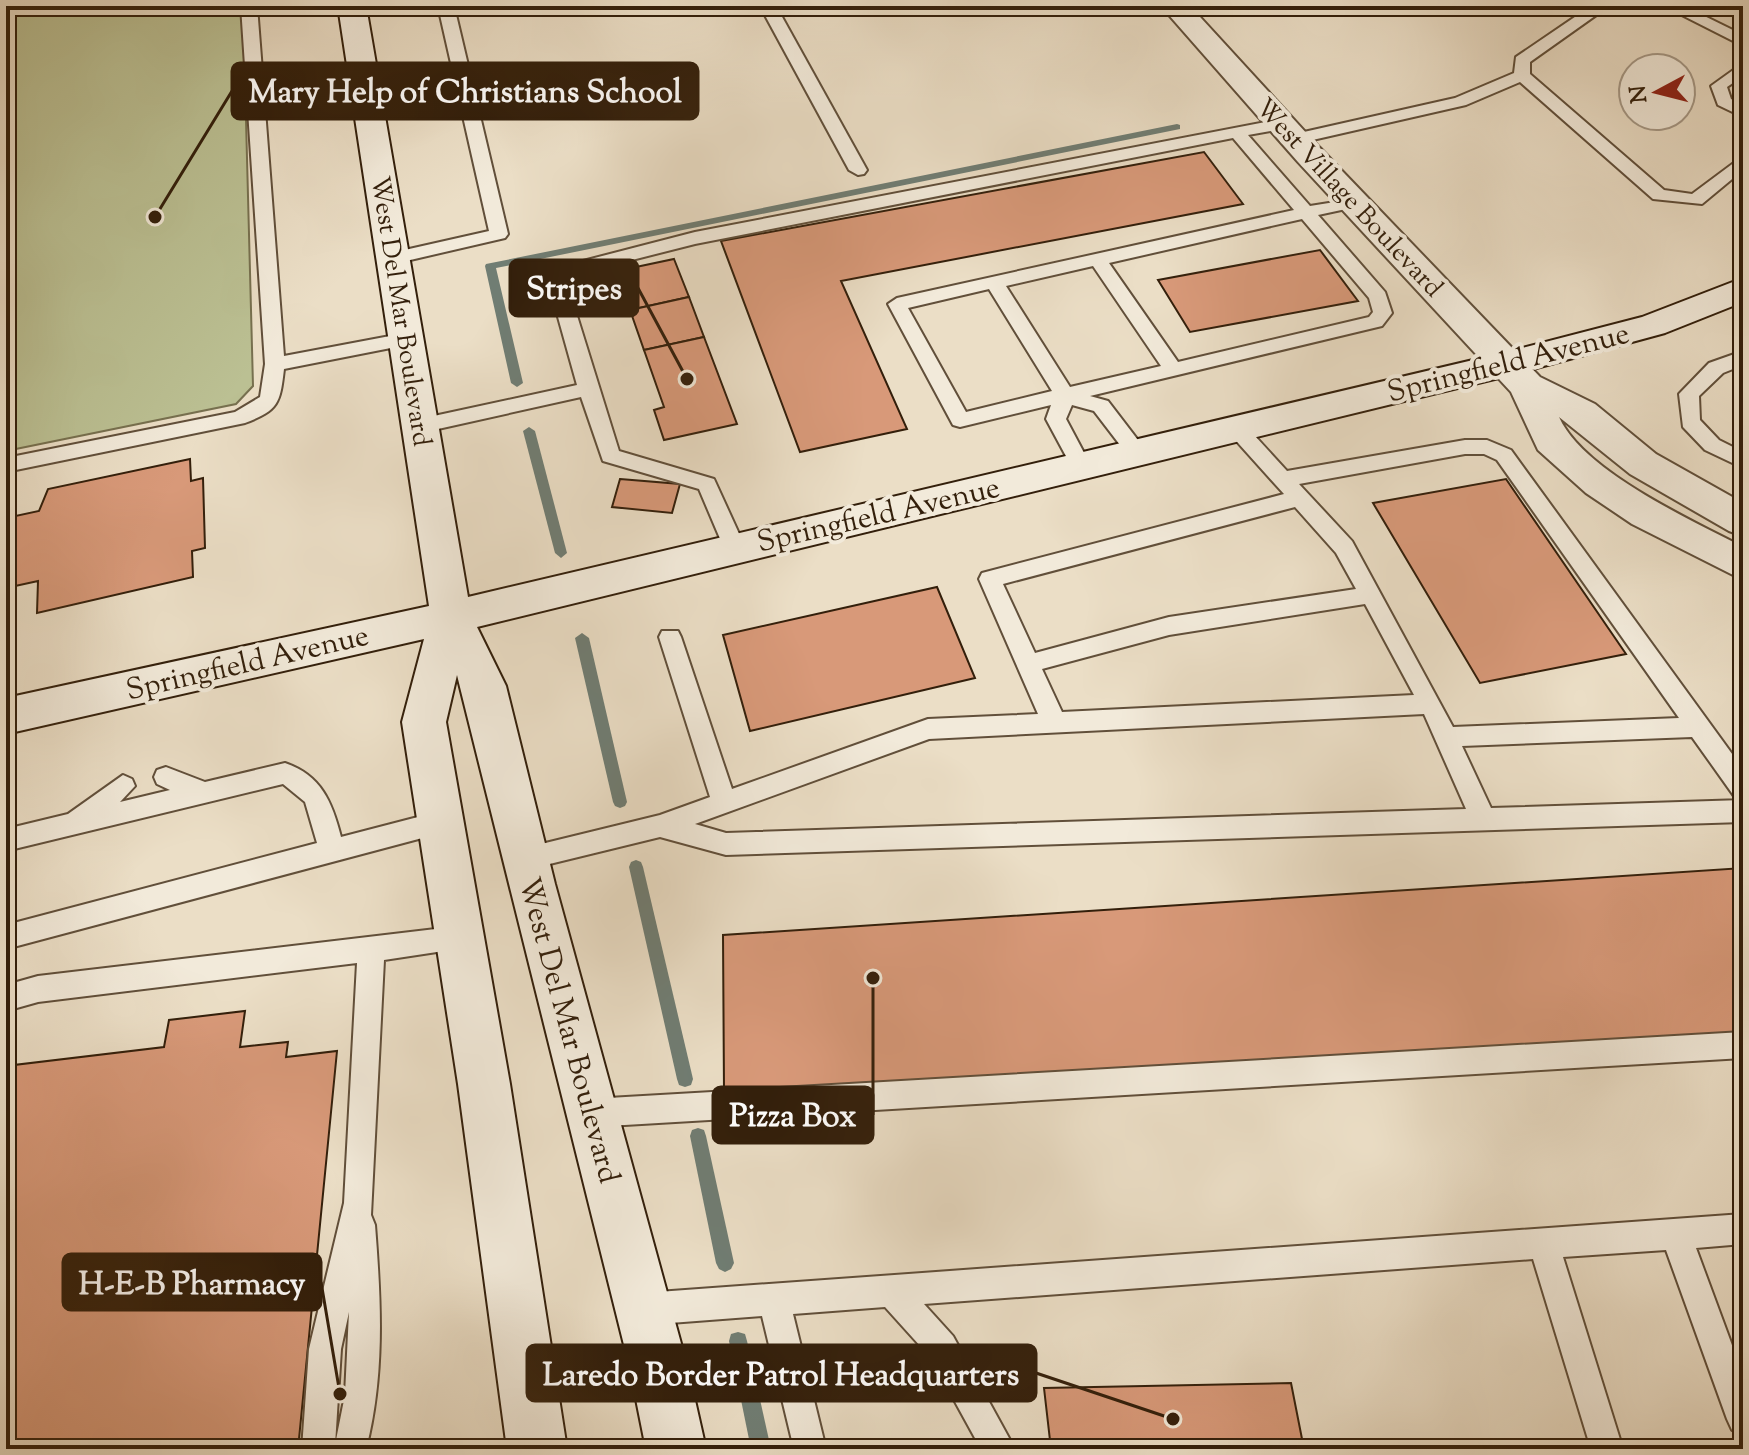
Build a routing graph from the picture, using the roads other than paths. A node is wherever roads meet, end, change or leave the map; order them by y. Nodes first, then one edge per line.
1 (249, 6) edge
2 (352, 6) edge
3 (446, 6) edge
4 (768, 6) edge
5 (1175, 6) edge
6 (1601, 6) edge
7 (1672, 6) edge
8 (1743, 41) edge
9 (1743, 68) edge
10 (1522, 75) junction
11 (1743, 112) edge
12 (1288, 132) junction
13 (1237, 133) junction
14 (1743, 161) edge
15 (858, 170) dead end
16 (1354, 202) junction
17 (1305, 213) junction
18 (393, 258) junction
19 (1097, 259) junction
20 (994, 282) junction
21 (1743, 289) edge
22 (406, 339) junction
23 (1743, 358) edge
24 (275, 364) junction
25 (1174, 370) junction
26 (1517, 375) junction
27 (588, 389) junction
28 (1065, 396) junction
29 (420, 426) junction
30 (1237, 429) junction
31 (1137, 453) junction
32 (1743, 461) edge
33 (6, 465) edge
34 (1081, 466) junction
35 (1283, 479) junction
36 (1300, 498) junction
37 (1743, 521) edge
38 (735, 549) junction
39 (1743, 565) edge
40 (1370, 595) junction
41 (451, 617) junction
42 (670, 637) dead end
43 (1028, 664) junction
44 (1431, 704) junction
45 (6, 716) edge
46 (1054, 722) junction
47 (1699, 727) junction
48 (1446, 737) junction
49 (166, 777) dead end
50 (123, 786) dead end
51 (1743, 789) edge
52 (203, 792) junction
53 (724, 803) junction
54 (1743, 811) edge
55 (1483, 819) junction
56 (441, 822) junction
57 (67, 825) junction
58 (660, 826) junction
59 (6, 840) edge
60 (332, 851) junction
61 (525, 859) junction
62 (6, 937) edge
63 (461, 938) junction
64 (371, 949) junction
65 (6, 998) edge
66 (1743, 1045) edge
67 (591, 1113) junction
68 (359, 1203) junction
69 (1743, 1229) edge
70 (1676, 1234) junction
71 (1544, 1244) junction
72 (893, 1293) junction
73 (774, 1301) junction
74 (644, 1309) junction
75 (1743, 1419) edge
76 (318, 1449) edge
77 (350, 1449) edge
78 (537, 1449) edge
79 (676, 1449) edge
80 (810, 1449) edge
81 (999, 1449) edge
82 (1607, 1449) edge

1 - 24 lane
2 - 18 main road, West Del Mar Boulevard
3 - 18 lane
4 - 15 lane
5 - 12 main road, West Village Boulevard
6 - 10 lane
7 - 8 lane
9 - 11 lane
10 - 12 lane
10 - 14 lane
12 - 13 lane
12 - 16 main road, West Village Boulevard
13 - 17 lane
13 - 27 lane
16 - 17 lane
16 - 26 main road, West Village Boulevard
17 - 19 lane
17 - 25 lane
18 - 22 main road, West Del Mar Boulevard
19 - 20 lane
19 - 25 lane
20 - 28 lane
20 - 28 lane
21 - 26 main road, Springfield Avenue
22 - 24 lane
22 - 29 main road, West Del Mar Boulevard
23 - 32 lane
24 - 33 lane
25 - 28 lane
26 - 30 main road, Springfield Avenue
26 - 37 main road, West Village Boulevard
26 - 39 main road, West Village Boulevard
27 - 29 lane
27 - 38 lane
28 - 31 lane
28 - 34 lane
29 - 41 main road, West Del Mar Boulevard
30 - 31 main road, Springfield Avenue
30 - 35 lane
31 - 34 main road, Springfield Avenue
34 - 38 main road, Springfield Avenue
35 - 36 lane
35 - 47 lane
36 - 40 lane
36 - 43 lane
38 - 41 main road, Springfield Avenue
40 - 43 lane
40 - 44 lane
41 - 45 main road, Springfield Avenue
41 - 56 main road, West Del Mar Boulevard
41 - 61 main road, West Del Mar Boulevard
42 - 53 lane
43 - 46 lane
44 - 46 lane
44 - 48 lane
46 - 53 lane
47 - 48 lane
47 - 51 lane
48 - 55 lane
49 - 52 lane
50 - 57 lane
52 - 57 lane
52 - 60 lane
53 - 58 lane
54 - 55 lane
55 - 58 lane
56 - 60 lane
56 - 63 main road, West Del Mar Boulevard
57 - 59 lane
58 - 61 lane
60 - 62 lane
61 - 67 main road, West Del Mar Boulevard
63 - 64 lane
63 - 78 main road, West Del Mar Boulevard
64 - 65 lane
64 - 68 lane
66 - 67 lane
67 - 74 main road, West Del Mar Boulevard
68 - 76 lane
68 - 77 lane
69 - 70 lane
70 - 71 lane
70 - 75 lane
71 - 72 lane
71 - 82 lane
72 - 73 lane
72 - 81 lane
73 - 74 lane
73 - 80 lane
74 - 79 main road, West Del Mar Boulevard

